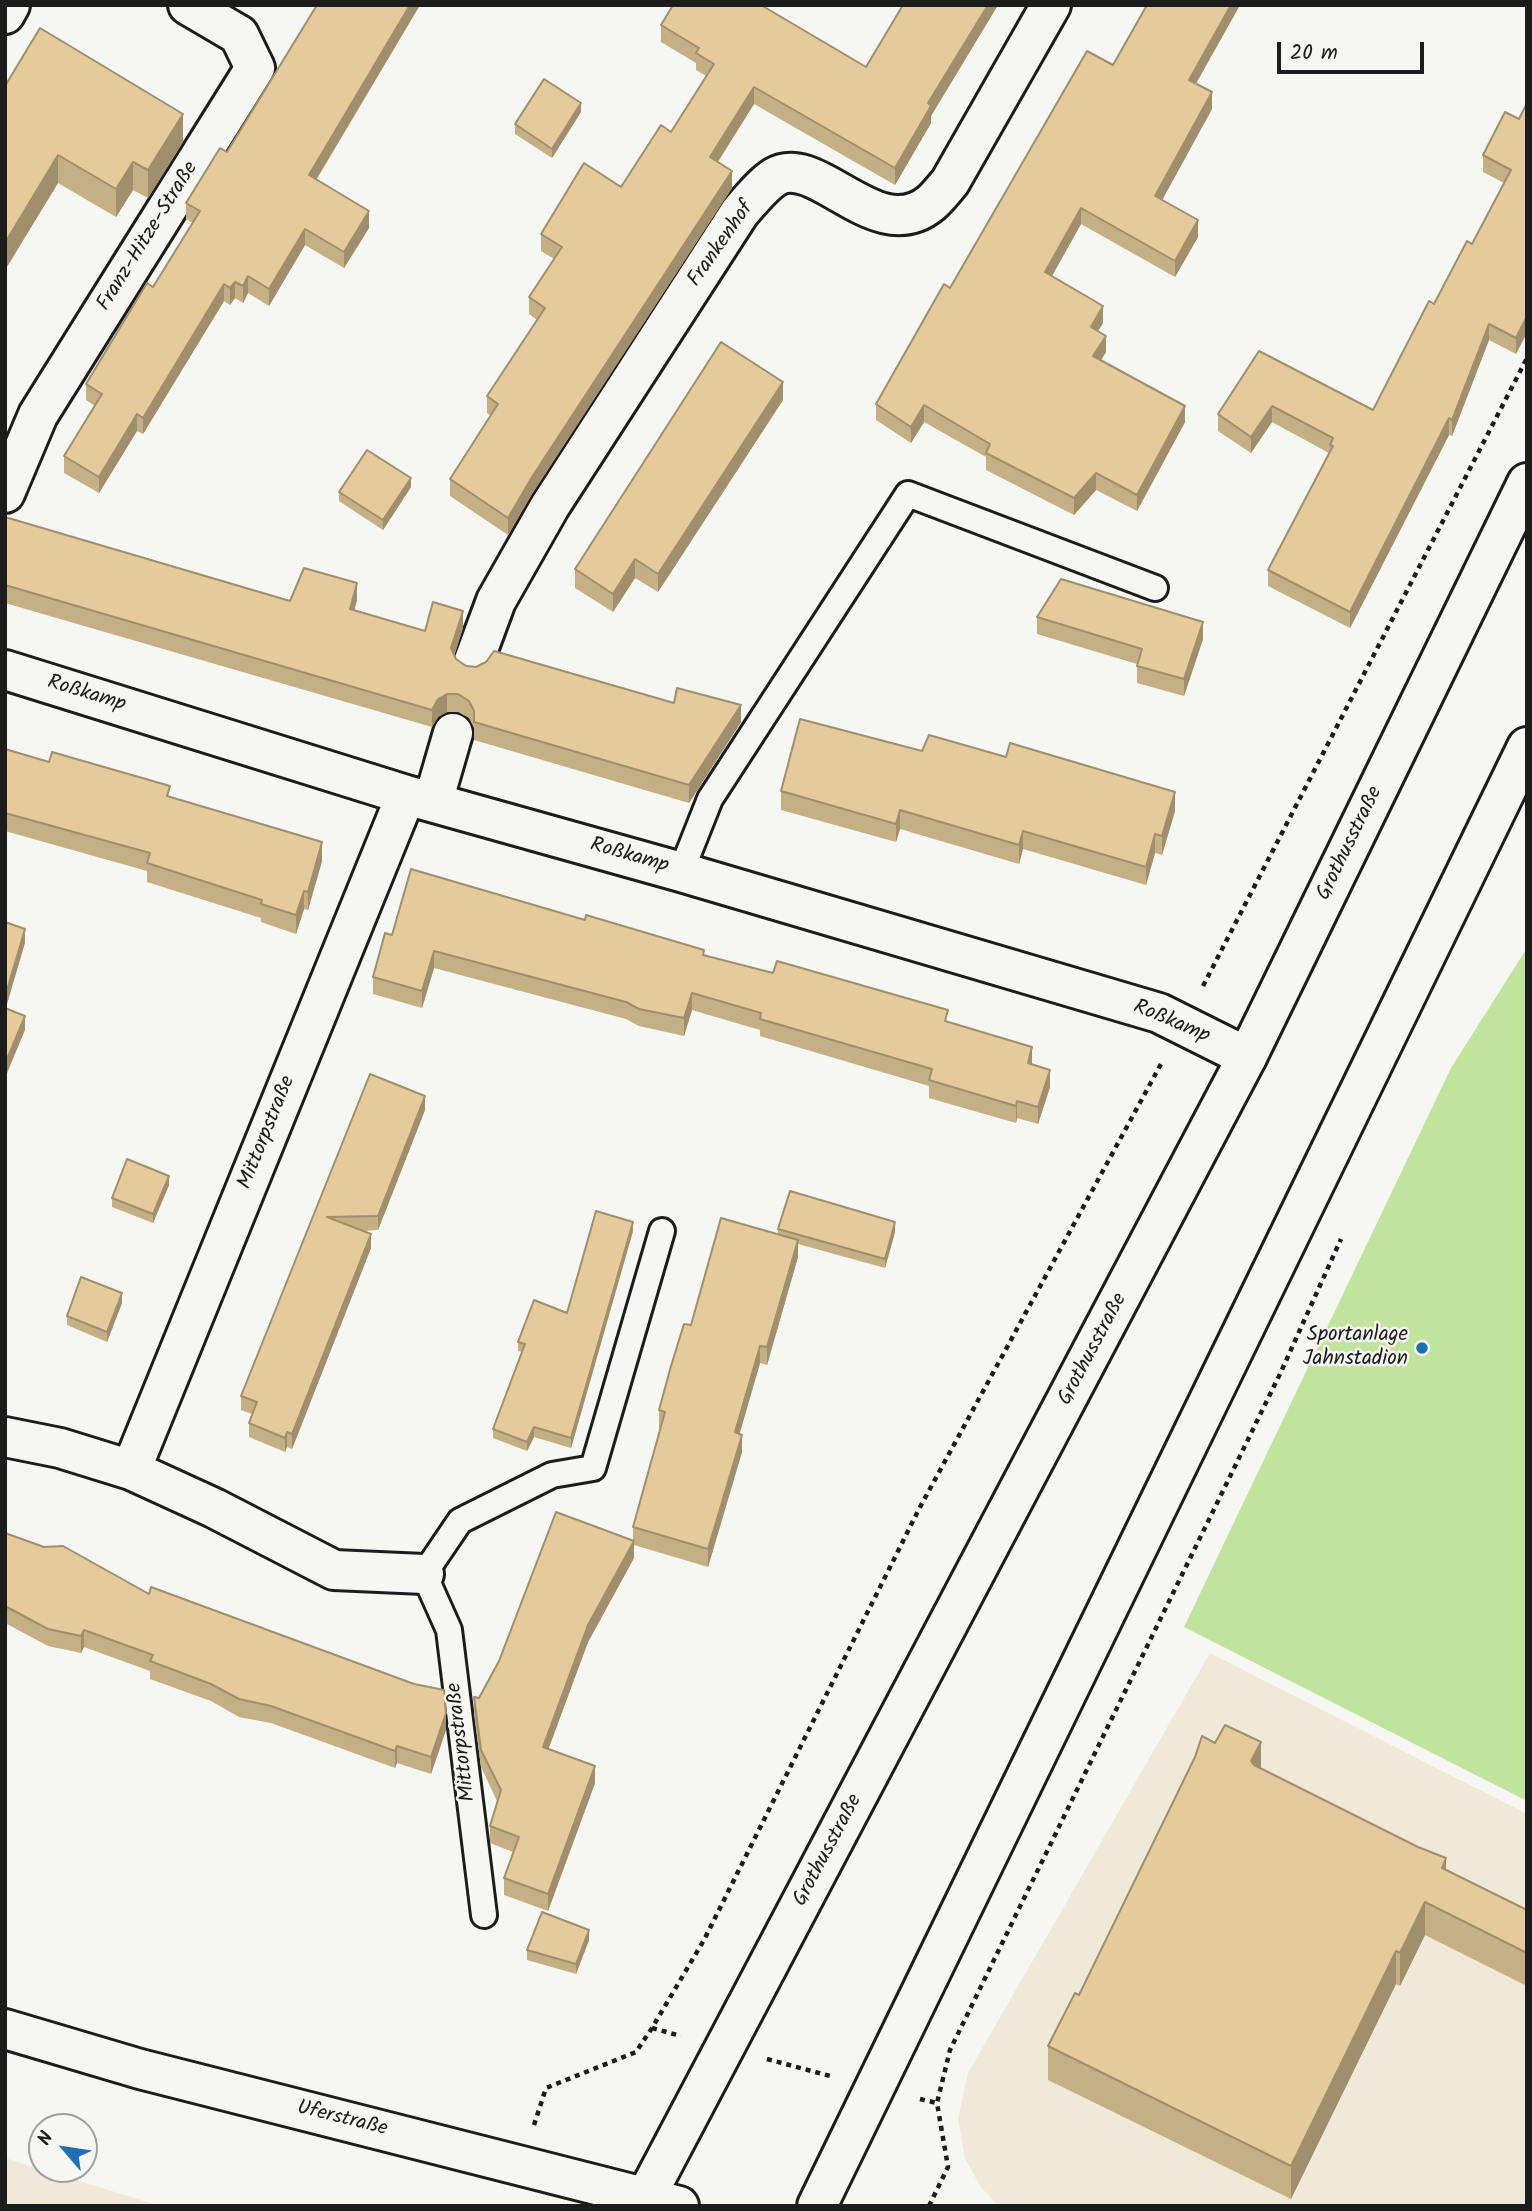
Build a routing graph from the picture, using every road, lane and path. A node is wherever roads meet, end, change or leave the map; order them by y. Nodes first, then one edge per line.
1 (10, 5) edge
2 (188, 5) edge
3 (1051, 5) edge
4 (5, 14) edge
5 (1527, 358) edge
6 (1527, 483) edge
7 (5, 493) edge
8 (1155, 588) dead end
9 (473, 663) dead end
10 (5, 670) edge
11 (453, 733) dead end
12 (1527, 747) edge
13 (419, 799) junction
14 (681, 872) junction
15 (1197, 998) dead end
16 (1168, 1053) dead end
17 (1247, 1057) junction
18 (662, 1231) dead end
19 (1343, 1236) dead end
20 (5, 1437) edge
21 (131, 1470) junction
22 (424, 1574) junction
23 (484, 1915) dead end
24 (652, 2028) junction
25 (5, 2029) edge
26 (676, 2034) dead end
27 (779, 2062) dead end
28 (840, 2078) dead end
29 (540, 2106) dead end
30 (656, 2202) edge
31 (817, 2206) edge
32 (929, 2206) edge

1 - 4 main road
2 - 7 main road, Franz-Hitze-Straße
3 - 9 main road, Frankenhof
5 - 15 path
6 - 17 main road, Grothusstraße
8 - 14 lane
10 - 13 main road, Roßkamp
11 - 13 main road
12 - 31 main road
13 - 14 main road, Roßkamp
13 - 21 main road, Mittorpstraße
14 - 17 main road, Roßkamp
16 - 24 path
17 - 30 main road, Grothusstraße
18 - 22 lane
19 - 32 path
20 - 21 main road
21 - 22 main road
22 - 23 lane, Mittorpstraße
24 - 26 path
24 - 29 path
25 - 30 main road, Uferstraße
27 - 28 path

